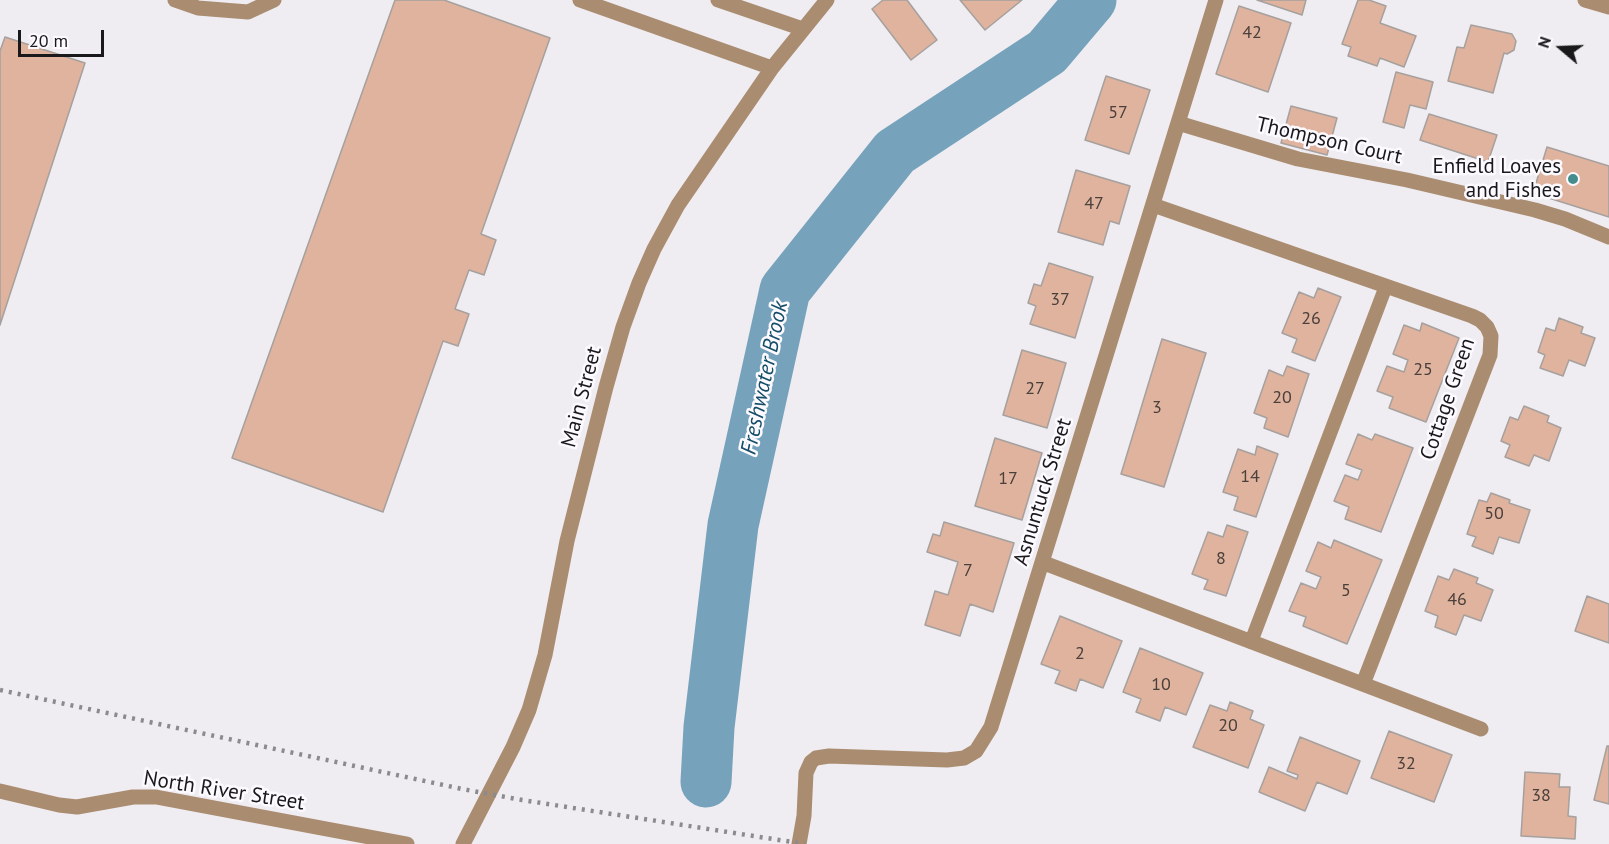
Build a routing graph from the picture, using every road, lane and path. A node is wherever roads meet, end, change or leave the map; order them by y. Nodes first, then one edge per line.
1 (175, 0) edge
2 (274, 0) edge
3 (580, 0) edge
4 (718, 0) edge
5 (827, 0) edge
6 (1216, 0) edge
7 (803, 29) junction
8 (772, 68) junction
9 (1178, 123) junction
10 (1153, 206) junction
11 (1609, 237) edge
12 (1386, 286) junction
13 (1044, 563) junction
14 (1251, 642) junction
15 (1363, 684) junction
16 (1481, 729) dead end
17 (0, 791) edge
18 (407, 844) edge
19 (463, 844) edge
20 (799, 844) edge

1 - 2 street
3 - 8 street
4 - 7 street
5 - 7 street, Main Street
6 - 9 street, Asnuntuck Street
7 - 8 street, Main Street
8 - 19 street, Main Street
9 - 10 street, Asnuntuck Street
9 - 11 street, Thompson Court
10 - 12 street, Cottage Green
10 - 13 street, Asnuntuck Street
12 - 14 lane
12 - 15 street, Cottage Green
13 - 14 street
13 - 20 street, Asnuntuck Street
14 - 15 street
15 - 16 street
17 - 18 street, North River Street

